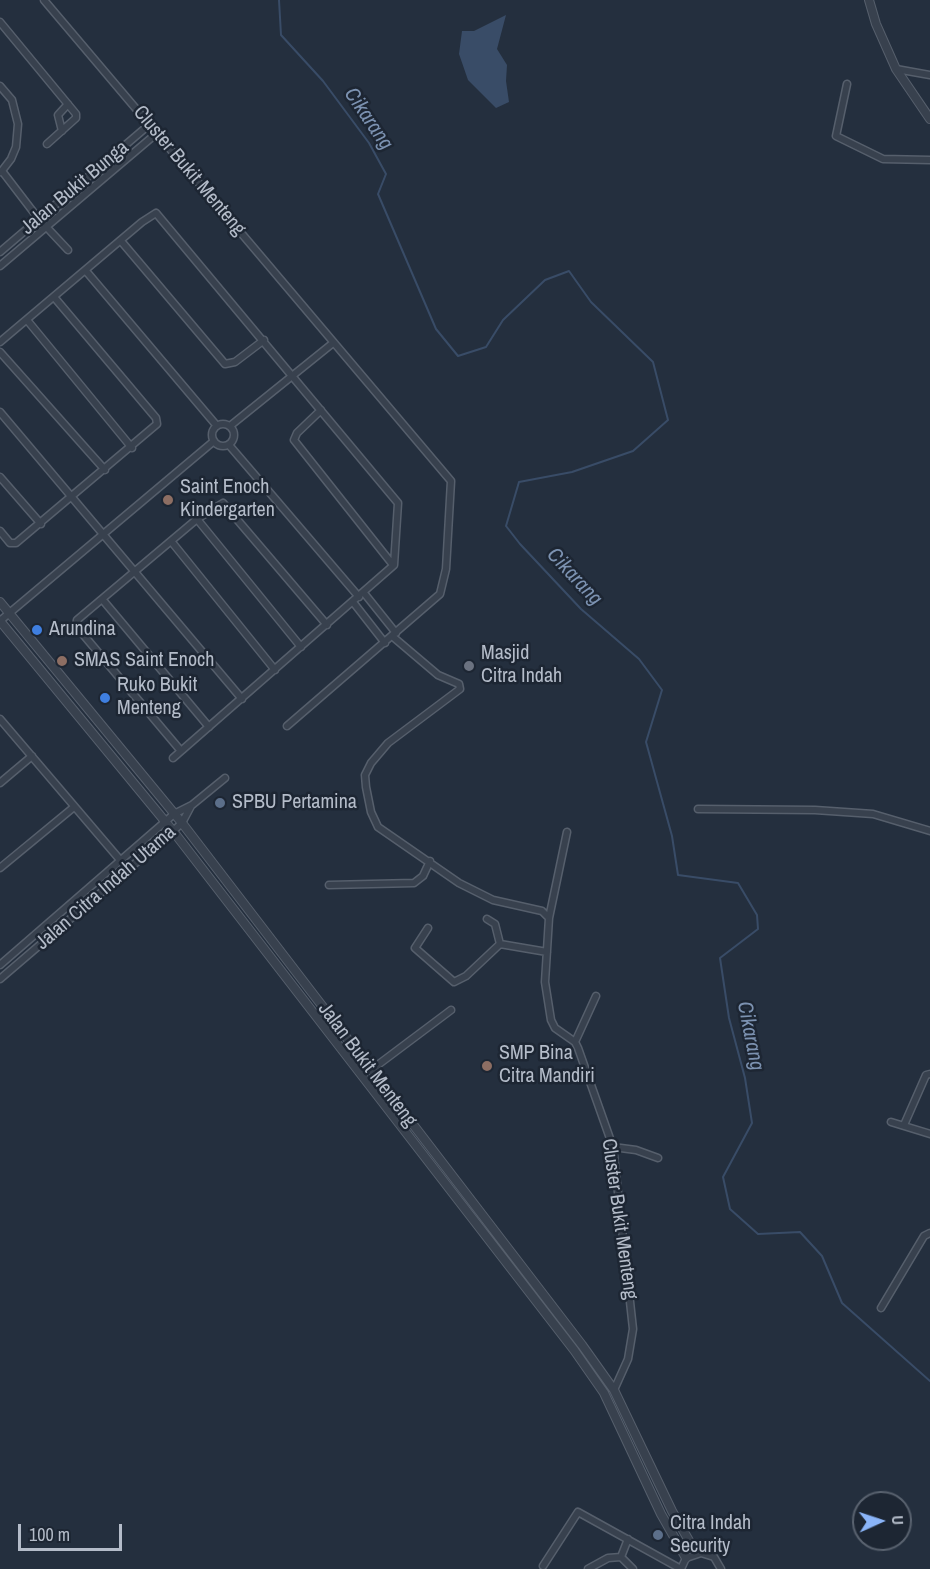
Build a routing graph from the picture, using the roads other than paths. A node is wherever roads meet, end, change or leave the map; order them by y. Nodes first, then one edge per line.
1 (44, 0) edge
2 (869, 0) edge
3 (0, 22) edge
4 (896, 69) junction
5 (930, 75) edge
6 (847, 84) dead end
7 (0, 86) edge
8 (68, 104) junction
9 (930, 119) edge
10 (150, 124) junction
11 (62, 130) junction
12 (157, 133) junction
13 (47, 144) dead end
14 (930, 160) edge
15 (1, 172) edge
16 (38, 218) junction
17 (46, 227) junction
18 (121, 241) junction
19 (68, 250) dead end
20 (0, 252) edge
21 (0, 266) edge
22 (86, 271) junction
23 (54, 297) junction
24 (27, 320) junction
25 (264, 340) junction
26 (0, 342) edge
27 (333, 343) junction
28 (0, 352) edge
29 (295, 376) junction
30 (321, 410) junction
31 (0, 412) edge
32 (218, 426) junction
33 (230, 426) junction
34 (214, 441) junction
35 (229, 445) junction
36 (132, 448) junction
37 (105, 470) junction
38 (0, 477) edge
39 (72, 497) junction
40 (197, 519) junction
41 (41, 524) junction
42 (0, 531) edge
43 (102, 535) junction
44 (171, 541) junction
45 (394, 565) junction
46 (133, 573) junction
47 (362, 595) junction
48 (102, 599) junction
49 (0, 602) edge
50 (353, 602) junction
51 (9, 613) junction
52 (0, 621) edge
53 (327, 625) junction
54 (394, 635) junction
55 (385, 643) junction
56 (301, 647) junction
57 (275, 670) junction
58 (242, 699) junction
59 (0, 719) edge
60 (287, 726) dead end
61 (209, 727) junction
62 (181, 751) junction
63 (32, 756) junction
64 (173, 758) dead end
65 (225, 778) dead end
66 (0, 783) edge
67 (192, 805) junction
68 (74, 807) junction
69 (698, 810) dead end
70 (174, 814) junction
71 (165, 822) junction
72 (182, 823) junction
73 (172, 831) junction
74 (930, 831) edge
75 (567, 832) dead end
76 (121, 861) junction
77 (430, 861) junction
78 (0, 868) edge
79 (329, 885) dead end
80 (549, 918) junction
81 (487, 919) dead end
82 (428, 928) dead end
83 (500, 944) junction
84 (547, 952) junction
85 (0, 965) edge
86 (0, 979) edge
87 (596, 996) dead end
88 (451, 1010) dead end
89 (575, 1042) junction
90 (371, 1070) junction
91 (930, 1074) edge
92 (891, 1122) dead end
93 (904, 1125) junction
94 (930, 1134) edge
95 (613, 1147) junction
96 (658, 1158) dead end
97 (930, 1233) edge
98 (881, 1308) dead end
99 (614, 1390) junction
100 (628, 1539) junction
101 (696, 1553) junction
102 (621, 1557) junction
103 (686, 1558) junction
104 (543, 1566) dead end
105 (588, 1569) edge
106 (633, 1569) edge
107 (681, 1569) edge
108 (721, 1569) edge

1 - 10 street, Cluster Bukit Menteng
2 - 4 street
3 - 8 street
4 - 5 street
4 - 9 street
6 - 14 street
7 - 15 street
8 - 11 street
8 - 11 street
10 - 12 street, Cluster Bukit Menteng
10 - 16 street, Jalan Bukit Bunga
11 - 13 street
12 - 17 street
12 - 27 street, Cluster Bukit Menteng
15 - 16 street
16 - 17 street
16 - 20 street, Jalan Bukit Bunga
17 - 19 street
17 - 21 street
18 - 22 street
18 - 25 street
18 - 25 street
22 - 23 street
22 - 32 street
23 - 24 street
23 - 36 street
24 - 26 street
24 - 36 street
25 - 29 street
27 - 29 street
27 - 54 street, Cluster Bukit Menteng
28 - 37 street
29 - 30 street
29 - 33 street
30 - 45 street
30 - 45 street
31 - 39 street
32 - 33 street
32 - 34 street
33 - 35 street
34 - 35 street
34 - 43 street
35 - 47 street
36 - 37 street
37 - 39 street
38 - 41 street
39 - 41 street
39 - 43 street
40 - 44 street
40 - 53 street
40 - 56 street
41 - 42 street
43 - 46 street
43 - 51 street
44 - 46 street
44 - 57 street
45 - 47 street
46 - 48 street
46 - 58 street
47 - 50 street
47 - 54 street
48 - 61 street
48 - 62 street
49 - 51 street, Jalan Bukit Menteng
50 - 53 street
50 - 55 street
51 - 52 street
51 - 70 street, Jalan Bukit Menteng
52 - 71 street, Jalan Bukit Menteng
53 - 56 street
54 - 55 street, Cluster Bukit Menteng
54 - 77 street
55 - 60 street, Cluster Bukit Menteng
56 - 57 street
57 - 58 street
58 - 61 street
59 - 63 street
61 - 62 street
62 - 64 street
63 - 66 street
63 - 68 street
65 - 67 street
67 - 70 street, Jalan Citra Indah Utama
67 - 72 street, Jalan Citra Indah Utama
68 - 76 street
68 - 78 street
69 - 74 street
70 - 71 street, Jalan Citra Indah Utama
70 - 72 street, Jalan Bukit Menteng
71 - 73 street, Jalan Bukit Menteng
71 - 76 street, Jalan Citra Indah Utama
72 - 73 street, Jalan Citra Indah Utama
72 - 90 street, Jalan Bukit Menteng
73 - 86 street, Jalan Citra Indah Utama
73 - 103 street, Jalan Bukit Menteng
75 - 80 street
76 - 85 street, Jalan Citra Indah Utama
77 - 79 street
77 - 80 street
80 - 84 street
81 - 83 street
82 - 83 street
83 - 84 street
84 - 89 street
87 - 89 street
88 - 90 street
89 - 95 street, Cluster Bukit Menteng
90 - 99 street, Jalan Bukit Menteng
91 - 93 street
92 - 93 street
93 - 94 street
95 - 96 street
95 - 99 street, Cluster Bukit Menteng
97 - 98 street
99 - 101 street, Jalan Bukit Menteng
100 - 102 street
100 - 104 street
100 - 107 street
101 - 103 street
101 - 108 street
102 - 105 street
102 - 106 street
103 - 107 street

